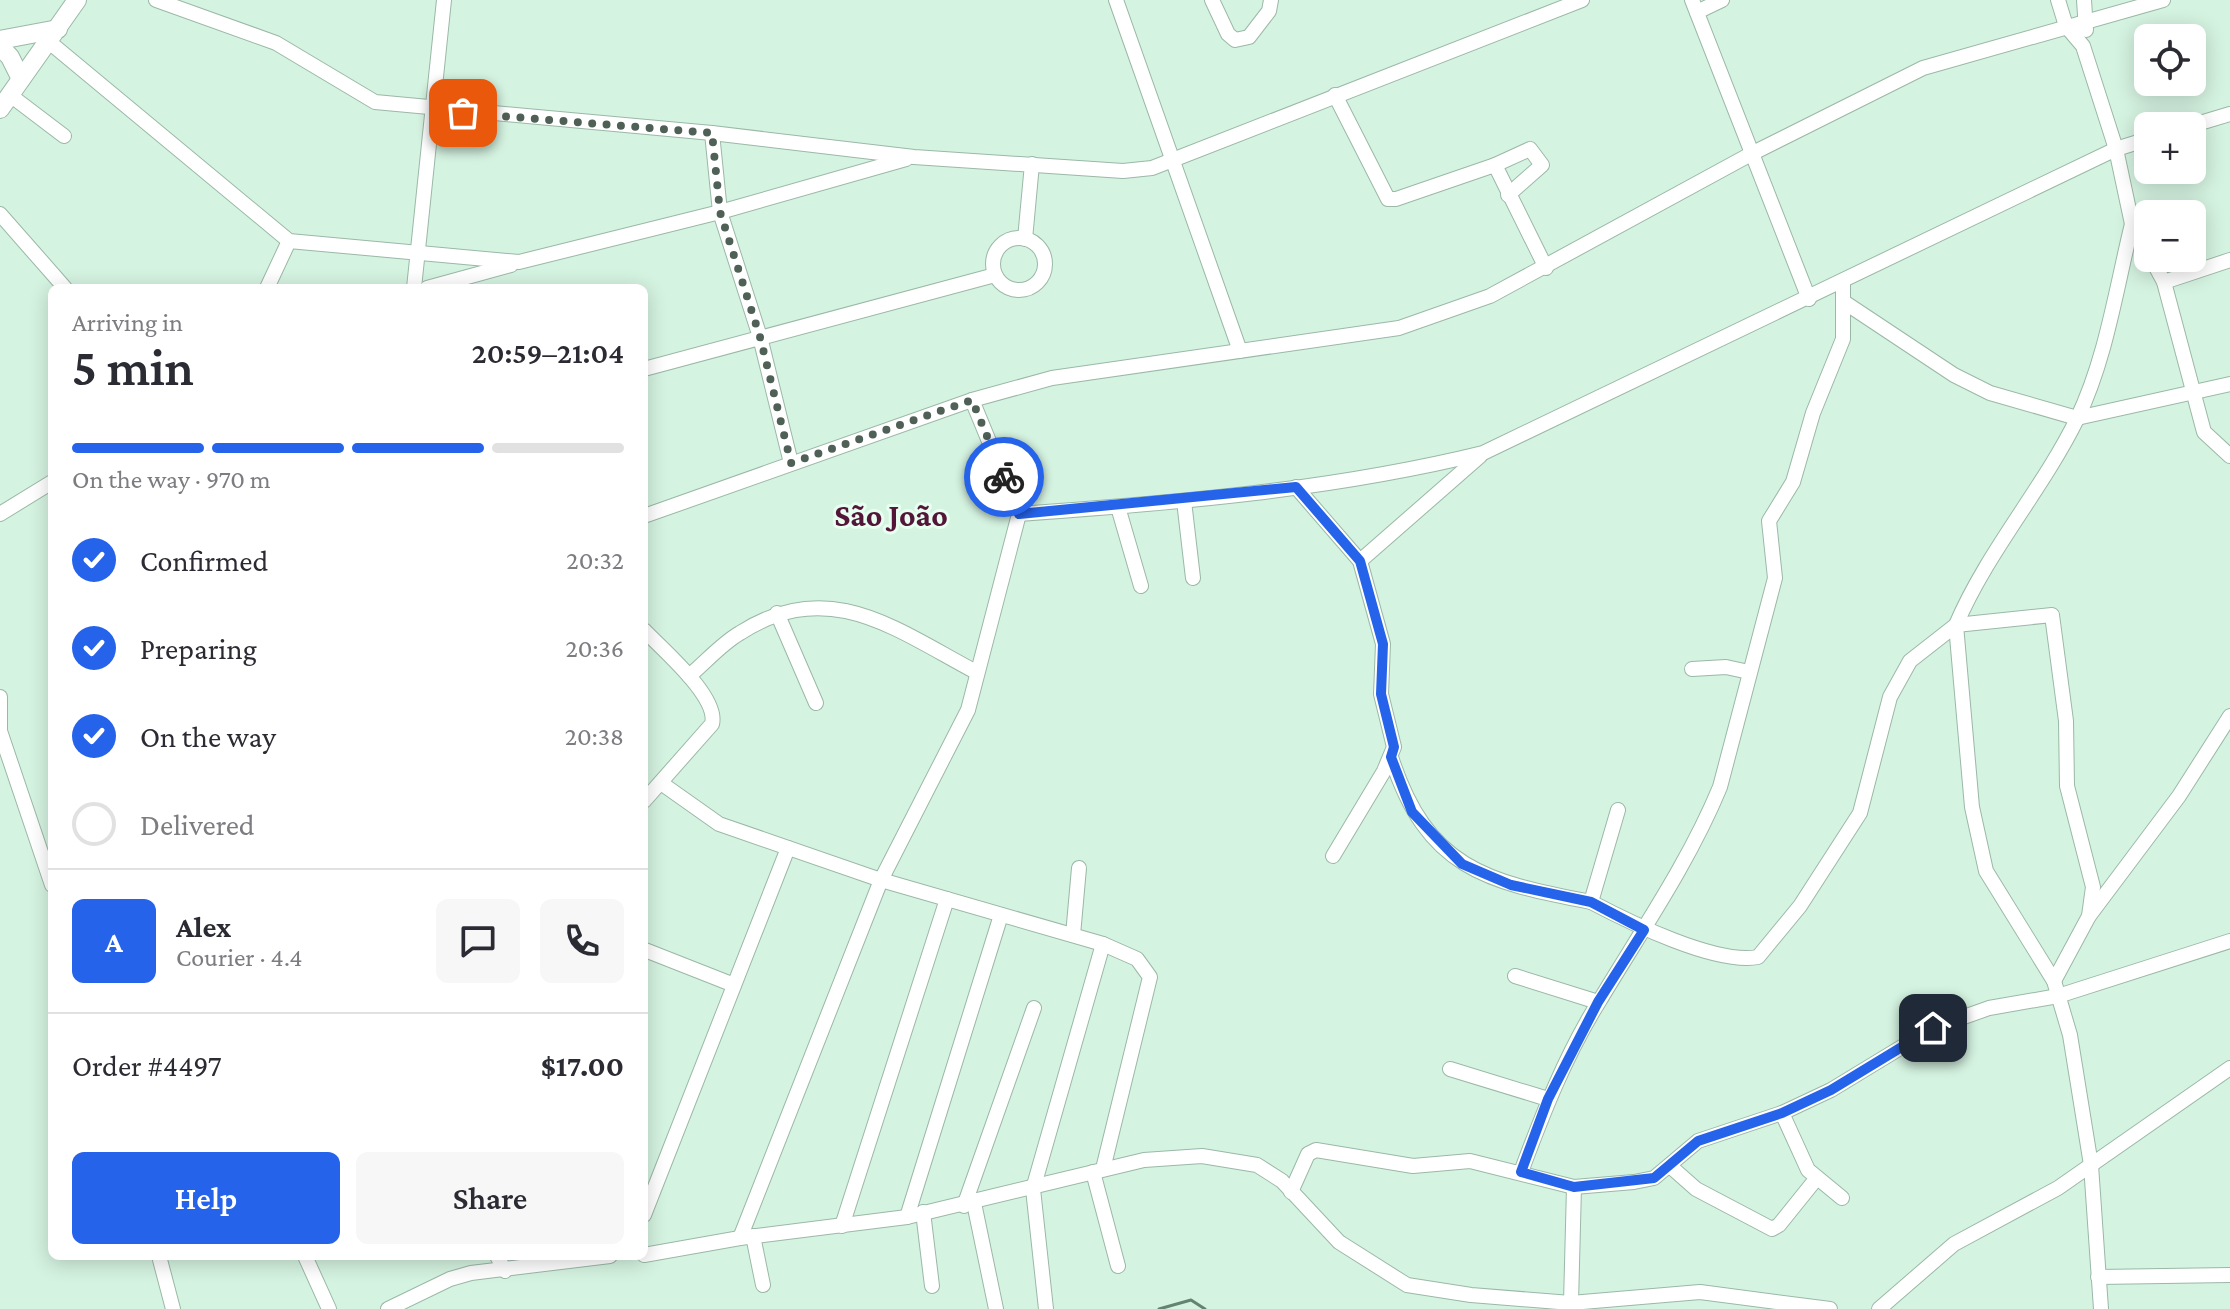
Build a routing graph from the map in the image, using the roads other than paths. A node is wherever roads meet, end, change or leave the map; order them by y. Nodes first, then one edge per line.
1 (77, 0) edge
2 (156, 0) edge
3 (444, 0) edge
4 (1116, 0) edge
5 (1212, 0) edge
6 (1271, 0) edge
7 (1582, 0) edge
8 (1722, 0) edge
9 (2058, 0) edge
10 (2084, 0) edge
11 (2163, 0) edge
12 (1694, 6) edge
13 (2088, 20) junction
14 (2066, 26) junction
15 (53, 35) junction
16 (0, 43) edge
17 (2083, 46) junction
18 (21, 79) junction
19 (1335, 95) junction
20 (5, 102) edge
21 (432, 110) junction
22 (2230, 114) edge
23 (2206, 121) edge
24 (712, 133) junction
25 (64, 136) dead end
26 (2134, 143) edge
27 (2116, 149) junction
28 (1751, 154) junction
29 (914, 157) junction
30 (1172, 160) junction
31 (1032, 164) junction
32 (1495, 165) junction
33 (1508, 195) junction
34 (720, 212) junction
35 (0, 214) edge
36 (2132, 224) junction
37 (2134, 228) edge
38 (1025, 239) junction
39 (289, 241) junction
40 (416, 251) junction
41 (2230, 260) edge
42 (519, 262) junction
43 (1546, 268) junction
44 (2158, 272) edge
45 (995, 275) junction
46 (2164, 282) junction
47 (1843, 283) junction
48 (61, 284) edge
49 (269, 284) edge
50 (414, 284) edge
51 (441, 284) edge
52 (1809, 299) junction
53 (1844, 302) junction
54 (760, 337) junction
55 (1240, 351) junction
56 (648, 368) edge
57 (2230, 384) edge
58 (2192, 394) junction
59 (972, 400) junction
60 (2077, 418) junction
61 (1483, 453) junction
62 (2230, 456) edge
63 (791, 463) junction
64 (48, 484) edge
65 (1296, 487) junction
66 (1184, 501) junction
67 (1118, 507) junction
68 (0, 514) edge
69 (1019, 514) junction
70 (648, 515) edge
71 (1360, 561) junction
72 (1193, 578) dead end
73 (1141, 586) dead end
74 (777, 613) junction
75 (1956, 625) junction
76 (648, 634) edge
77 (1692, 669) dead end
78 (976, 672) junction
79 (1749, 672) junction
80 (689, 676) junction
81 (0, 697) edge
82 (816, 703) dead end
83 (2230, 716) edge
84 (0, 730) edge
85 (1391, 757) junction
86 (661, 783) junction
87 (648, 797) edge
88 (1618, 810) dead end
89 (788, 848) junction
90 (1333, 856) dead end
91 (1079, 868) dead end
92 (48, 873) edge
93 (881, 880) junction
94 (947, 899) junction
95 (1591, 902) junction
96 (1001, 915) junction
97 (2089, 916) junction
98 (1644, 930) junction
99 (1073, 935) junction
100 (2230, 941) edge
101 (1103, 944) junction
102 (648, 952) edge
103 (1515, 976) dead end
104 (734, 985) junction
105 (2056, 989) junction
106 (1598, 1002) junction
107 (1034, 1008) dead end
108 (2230, 1068) edge
109 (1450, 1069) dead end
110 (1548, 1099) junction
111 (1782, 1113) junction
112 (2091, 1165) junction
113 (1670, 1166) junction
114 (1098, 1170) junction
115 (1521, 1172) junction
116 (1816, 1179) junction
117 (1574, 1187) junction
118 (1033, 1189) junction
119 (1291, 1192) junction
120 (1842, 1198) dead end
121 (969, 1204) junction
122 (648, 1205) edge
123 (923, 1212) junction
124 (907, 1217) junction
125 (842, 1226) junction
126 (747, 1237) junction
127 (648, 1254) edge
128 (160, 1260) edge
129 (307, 1260) edge
130 (499, 1260) edge
131 (582, 1260) edge
132 (1118, 1266) dead end
133 (505, 1271) junction
134 (2230, 1275) edge
135 (2098, 1277) junction
136 (763, 1285) dead end
137 (932, 1286) dead end
138 (1571, 1303) junction
139 (173, 1309) edge
140 (329, 1309) edge
141 (388, 1309) edge
142 (996, 1309) edge
143 (1046, 1309) edge
144 (1830, 1309) edge
145 (1879, 1309) edge
146 (2101, 1309) edge

1 - 15 main road
2 - 21 street
3 - 21 street
4 - 30 street
5 - 6 street
7 - 19 street
8 - 12 street
9 - 14 street
10 - 13 street
11 - 13 street
12 - 28 street
13 - 14 street
13 - 17 street
14 - 17 street
14 - 28 street
15 - 16 main road
15 - 18 main road
15 - 39 street
16 - 18 main road
17 - 27 street
18 - 20 main road
19 - 30 street
19 - 32 street
20 - 25 street
21 - 24 street
21 - 40 street
22 - 23 street
24 - 29 street
24 - 34 street
26 - 27 street
27 - 36 street
27 - 47 street
28 - 43 street
28 - 52 street
29 - 31 street
29 - 34 street
30 - 31 street
30 - 55 street
31 - 38 street
32 - 33 street
32 - 33 street
33 - 43 street
34 - 42 street
34 - 54 street
35 - 48 street
36 - 37 street
36 - 60 street
38 - 45 street
38 - 45 street
39 - 40 street
39 - 49 street
40 - 42 street
40 - 50 street
41 - 46 street
42 - 51 street
43 - 55 street
44 - 46 street
45 - 54 street
46 - 58 street
47 - 52 street
47 - 53 street
52 - 61 street
53 - 60 street
53 - 79 street
54 - 56 street
54 - 63 street
55 - 59 street
57 - 58 street
58 - 60 street
58 - 62 street
59 - 63 street
59 - 69 street
60 - 75 street
61 - 65 street
61 - 71 street
63 - 70 street
64 - 68 street
65 - 66 street
65 - 71 street
66 - 67 street
66 - 72 street
67 - 69 street
67 - 73 street
69 - 78 street
71 - 85 street
74 - 78 street
74 - 80 street
74 - 82 street
75 - 97 street
75 - 98 street
75 - 105 street
76 - 80 street
77 - 79 street
78 - 93 street
79 - 98 street
80 - 86 street
81 - 84 street
83 - 97 street
84 - 92 street
85 - 90 street
85 - 95 street
86 - 87 street
86 - 89 street
88 - 95 street
89 - 93 street
89 - 104 street
91 - 99 street
93 - 94 street
93 - 126 street
94 - 96 street
94 - 125 street
95 - 98 street
96 - 99 street
96 - 124 street
97 - 105 street
98 - 106 street
99 - 101 street
100 - 105 street
101 - 114 street
101 - 118 street
102 - 104 street
103 - 106 street
104 - 122 street
105 - 111 street
105 - 112 street
106 - 110 street
107 - 121 street
108 - 112 street
109 - 110 street
110 - 115 street
111 - 113 street
111 - 116 street
112 - 135 street
112 - 145 street
113 - 116 street
113 - 117 street
114 - 118 street
114 - 119 street
114 - 132 street
115 - 117 street
115 - 119 street
116 - 120 street
117 - 138 street
118 - 121 street
118 - 143 street
119 - 138 street
121 - 123 street
121 - 142 street
123 - 124 street
123 - 137 street
124 - 125 street
125 - 126 street
126 - 127 street
126 - 136 street
128 - 139 street
129 - 140 street
130 - 133 street
131 - 133 street
133 - 141 street
134 - 135 street
135 - 146 street
138 - 144 street

